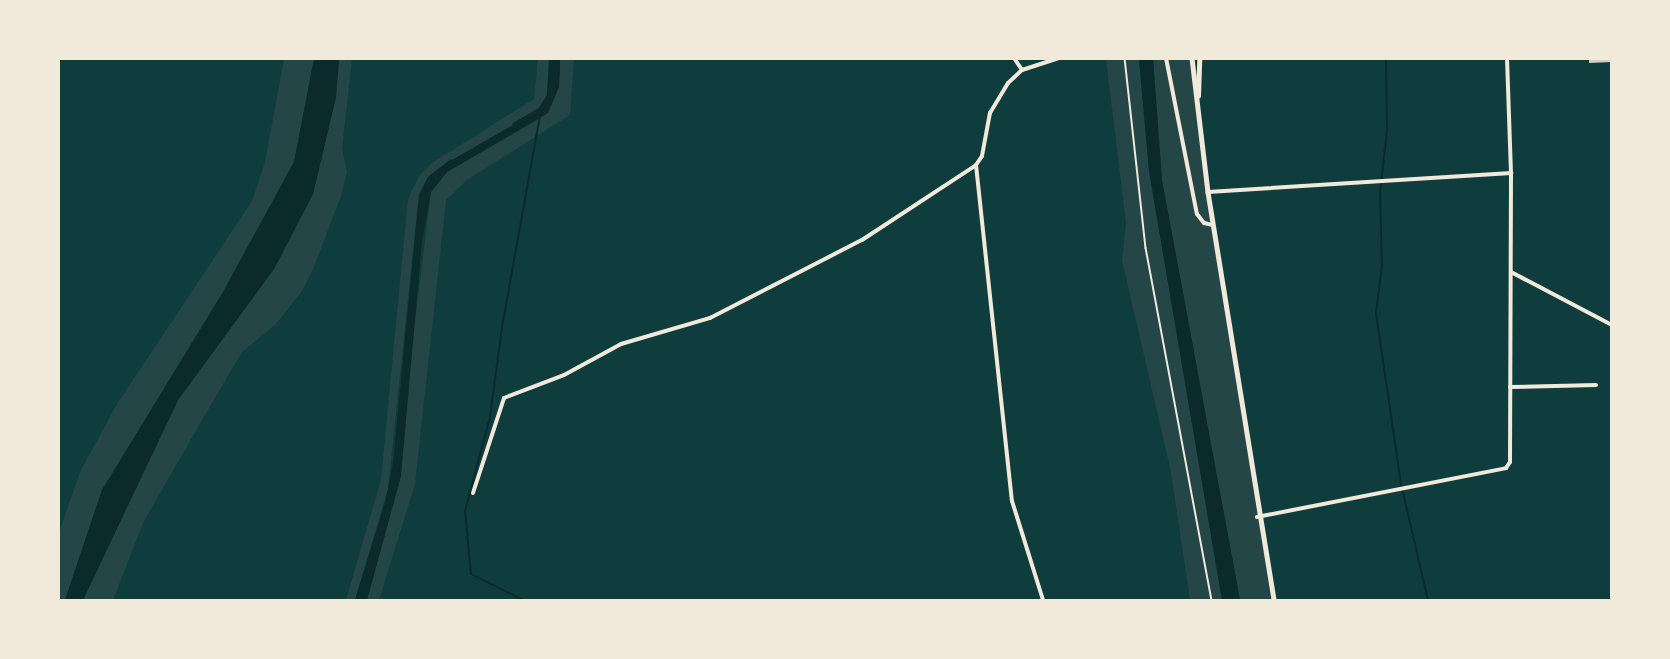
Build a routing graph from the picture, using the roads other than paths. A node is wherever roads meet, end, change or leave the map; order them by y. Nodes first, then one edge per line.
1 (1014, 58) edge
2 (1058, 58) edge
3 (1166, 58) edge
4 (1192, 58) edge
5 (1199, 58) edge
6 (1507, 58) edge
7 (1022, 70) junction
8 (1197, 101) junction
9 (976, 165) junction
10 (1511, 173) junction
11 (1208, 192) junction
12 (1213, 225) junction
13 (1510, 272) junction
14 (1611, 325) edge
15 (1596, 385) dead end
16 (1510, 387) junction
17 (473, 493) dead end
18 (1257, 517) junction
19 (1043, 600) edge
20 (1274, 600) edge

1 - 7 street
2 - 7 street
3 - 12 street
4 - 8 main road
5 - 8 main road
6 - 10 street
7 - 9 street
8 - 11 main road
9 - 17 street
9 - 19 street
10 - 11 street
10 - 13 street
11 - 12 main road
12 - 18 main road
13 - 14 street
13 - 16 street
15 - 16 street
16 - 18 street
18 - 20 main road

